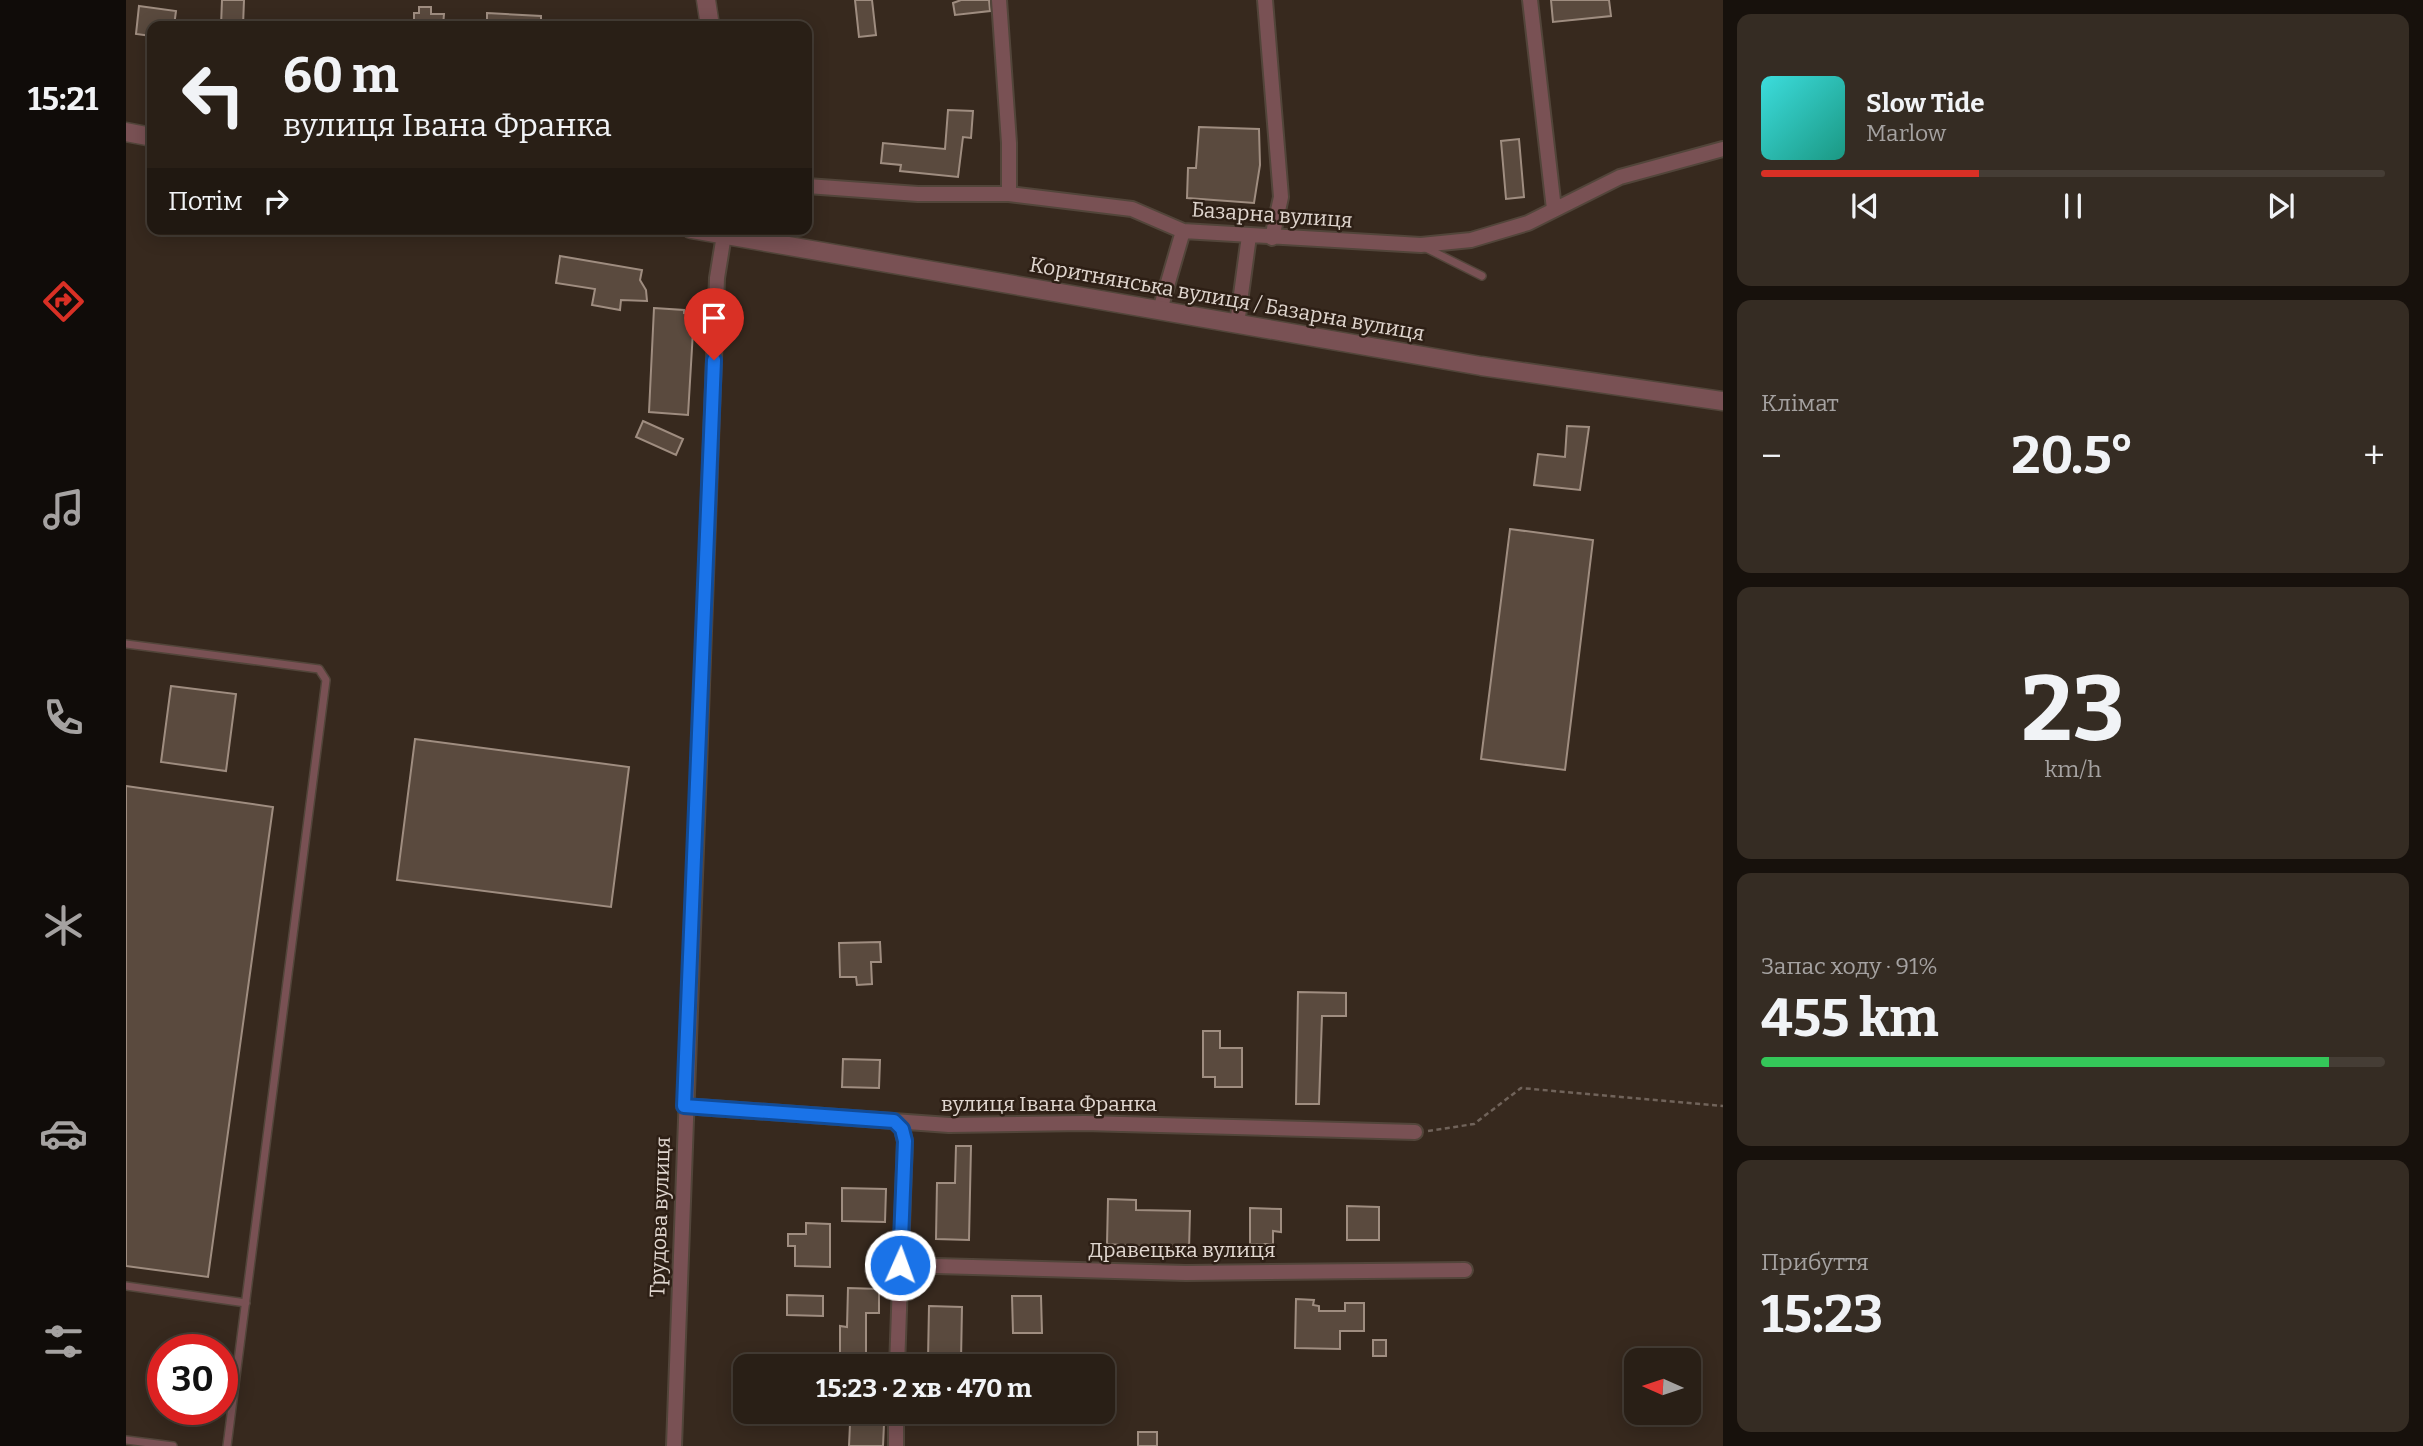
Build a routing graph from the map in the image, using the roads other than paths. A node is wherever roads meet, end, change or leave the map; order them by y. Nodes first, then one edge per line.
1 (706, 0) edge
2 (999, 0) edge
3 (1265, 0) edge
4 (1530, 0) edge
5 (709, 21) edge
6 (126, 132) edge
7 (147, 136) edge
8 (1723, 149) edge
9 (812, 186) edge
10 (1009, 194) junction
11 (1554, 209) junction
12 (1183, 231) junction
13 (725, 235) edge
14 (742, 235) edge
15 (1249, 236) junction
16 (1272, 238) junction
17 (1421, 245) junction
18 (1482, 276) dead end
19 (1160, 310) junction
20 (1237, 324) junction
21 (1723, 401) edge
22 (126, 644) edge
23 (684, 1106) junction
24 (894, 1121) junction
25 (1415, 1132) road end
26 (900, 1265) junction
27 (1465, 1270) dead end
28 (126, 1286) edge
29 (246, 1303) junction
30 (897, 1354) edge
31 (897, 1424) edge
32 (126, 1440) edge
33 (173, 1446) edge
34 (227, 1446) edge
35 (674, 1446) edge
36 (896, 1446) edge

1 - 5 street
2 - 10 street
3 - 16 street
4 - 11 street
6 - 7 street
8 - 11 street, Базарна вулиця
9 - 10 street, Базарна вулиця
10 - 12 street, Базарна вулиця
11 - 17 street, Базарна вулиця
12 - 15 street, Базарна вулиця
12 - 19 street
13 - 23 street, Трудова вулиця
14 - 19 street, Коритнянська вулиця / Базарна вулиця
15 - 16 street, Базарна вулиця
15 - 20 street
16 - 17 street, Базарна вулиця
17 - 18 lane
19 - 20 street, Коритнянська вулиця / Базарна вулиця
20 - 21 street, Коритнянська вулиця / Базарна вулиця
22 - 29 lane
23 - 24 street, вулиця Івана Франка
23 - 35 street, Трудова вулиця
24 - 25 street, вулиця Івана Франка
24 - 26 street
26 - 27 street, Дравецька вулиця
26 - 30 street
28 - 29 lane
29 - 34 lane
31 - 36 street
32 - 33 lane

